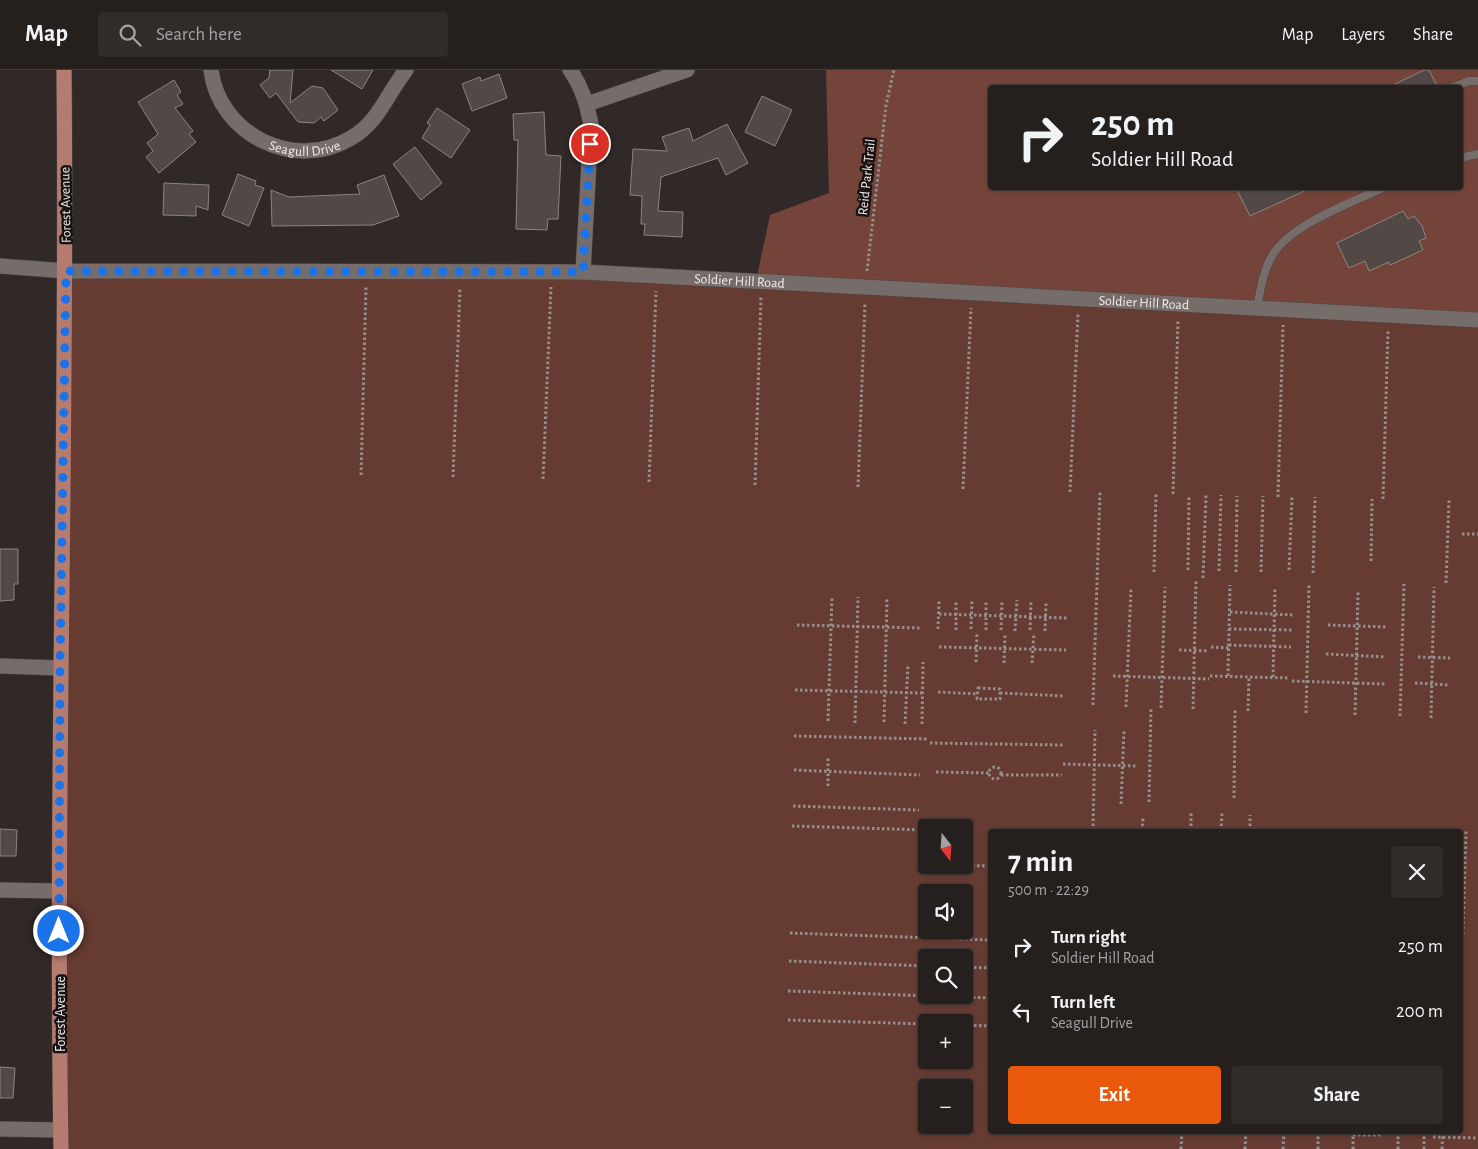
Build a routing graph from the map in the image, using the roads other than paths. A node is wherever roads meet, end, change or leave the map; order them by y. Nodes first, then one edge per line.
1 (64, 70) edge
2 (211, 70) edge
3 (406, 70) edge
4 (570, 70) edge
5 (687, 70) edge
6 (1478, 81) edge
7 (1459, 85) edge
8 (587, 104) junction
9 (1478, 154) edge
10 (1463, 157) edge
11 (1379, 190) edge
12 (0, 266) edge
13 (66, 271) junction
14 (583, 272) junction
15 (1257, 308) junction
16 (1478, 320) edge
17 (0, 666) edge
18 (60, 668) junction
19 (0, 890) edge
20 (59, 891) junction
21 (0, 1128) edge
22 (60, 1130) junction
23 (61, 1149) edge

1 - 13 main road, Forest Avenue
2 - 3 street, Seagull Drive
4 - 8 street
5 - 8 street
6 - 7 lane
8 - 14 street
9 - 10 lane
11 - 15 lane
12 - 13 street, Soldier Hill Road
13 - 14 street, Soldier Hill Road
13 - 18 main road, Forest Avenue
14 - 15 street, Soldier Hill Road
15 - 16 street, Soldier Hill Road
17 - 18 street
18 - 20 main road, Forest Avenue
19 - 20 street
20 - 22 main road, Forest Avenue
21 - 22 street
22 - 23 main road, Forest Avenue

